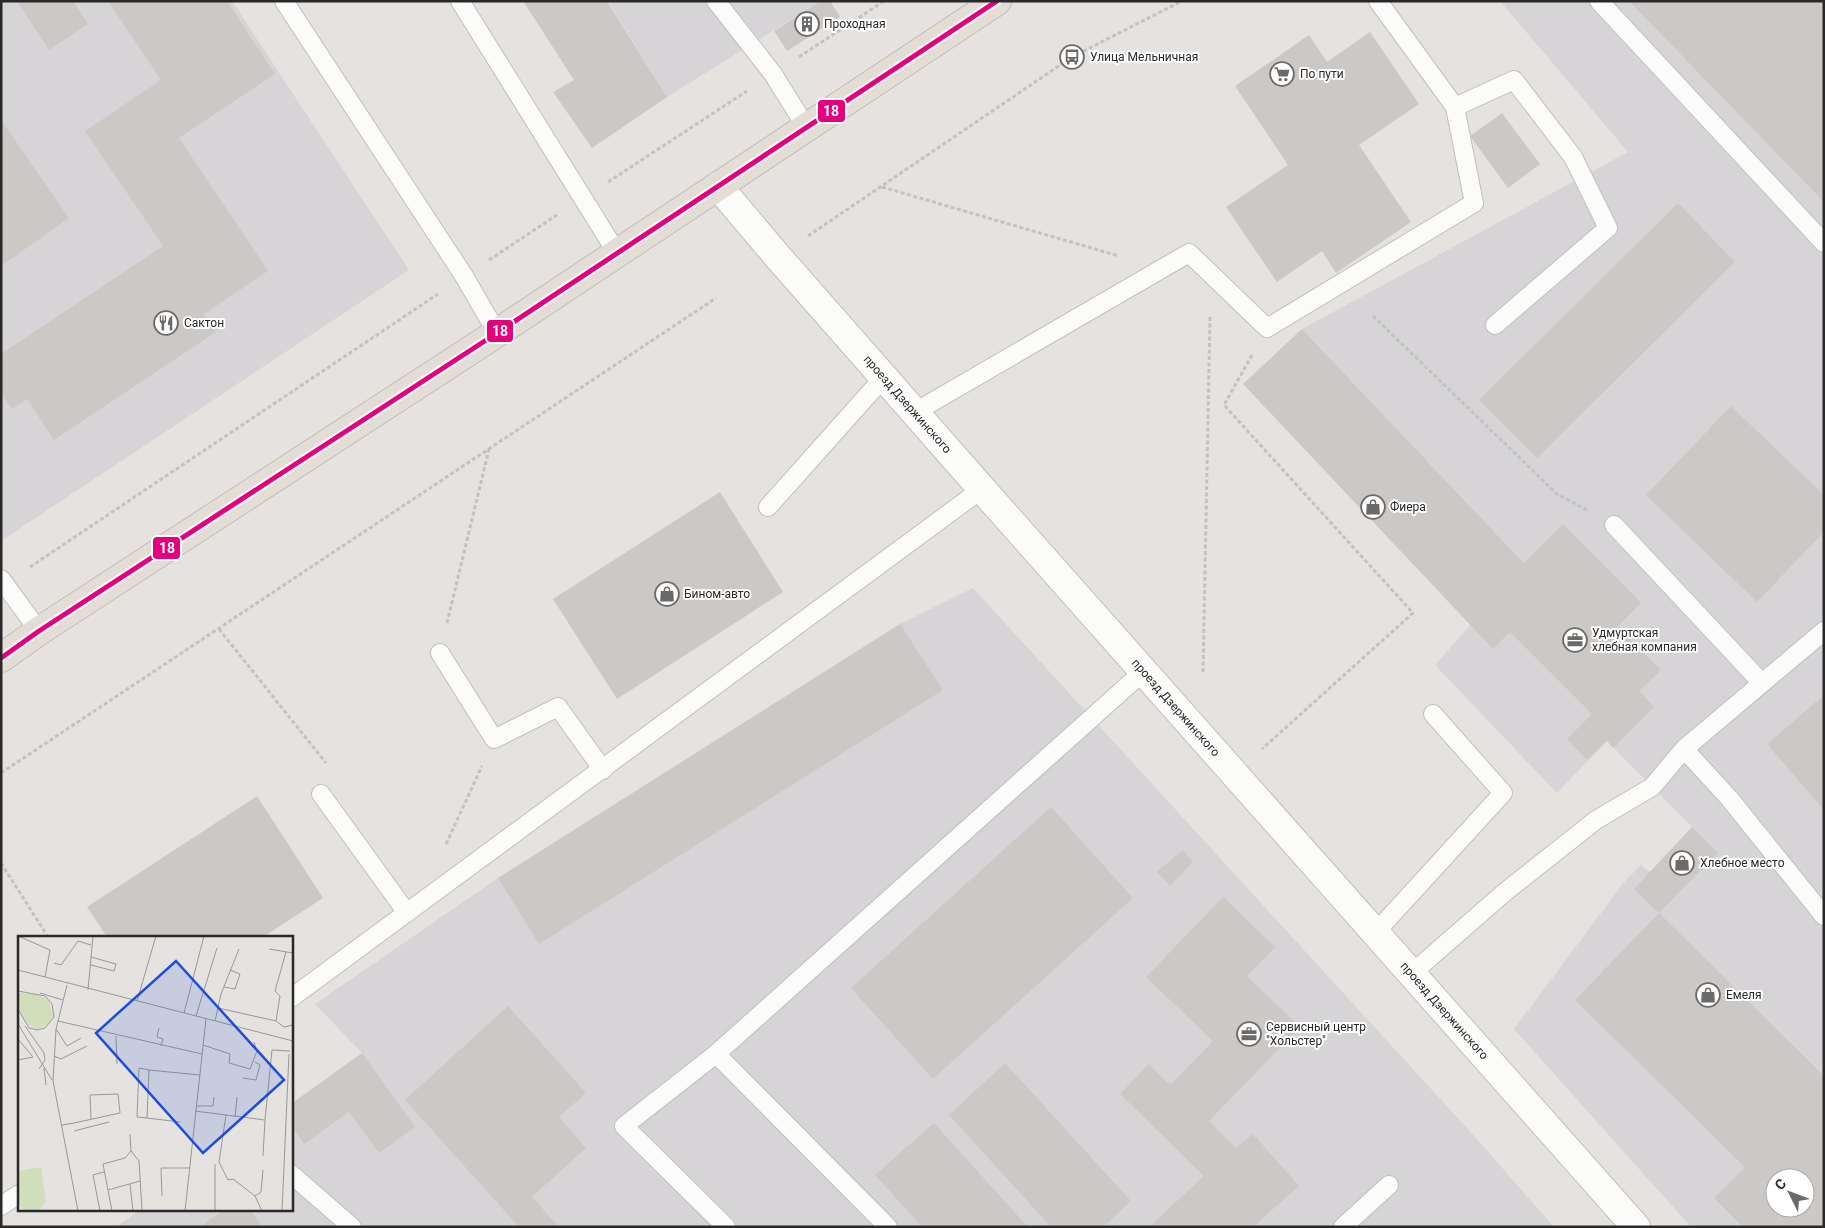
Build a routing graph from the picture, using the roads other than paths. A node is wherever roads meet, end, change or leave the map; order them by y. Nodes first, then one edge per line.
1 (284, 1) edge
2 (460, 1) edge
3 (997, 1) edge
4 (1378, 1) edge
5 (1599, 1) edge
6 (716, 2) edge
7 (1456, 106) junction
8 (806, 127) junction
9 (718, 186) junction
10 (1824, 243) edge
11 (618, 253) junction
12 (1495, 325) dead end
13 (497, 332) junction
14 (884, 377) junction
15 (915, 412) junction
16 (982, 489) junction
17 (768, 507) dead end
18 (1614, 525) road end
19 (1, 579) edge
20 (1824, 630) edge
21 (39, 631) junction
22 (440, 653) road end
23 (1, 658) edge
24 (1144, 671) junction
25 (1762, 683) junction
26 (1433, 714) dead end
27 (1684, 749) junction
28 (603, 770) junction
29 (321, 794) road end
30 (407, 913) junction
31 (1824, 916) edge
32 (1375, 933) junction
33 (1411, 974) junction
34 (292, 997) edge
35 (716, 1054) junction
36 (292, 1175) edge
37 (1389, 1185) dead end
38 (18, 1195) edge
39 (1, 1206) edge
40 (352, 1227) edge
41 (726, 1227) edge
42 (888, 1227) edge
43 (1343, 1227) edge
44 (1636, 1227) edge

1 - 13 lane
2 - 11 lane
3 - 8 main road
4 - 7 lane
5 - 10 lane
6 - 8 lane
7 - 12 lane
7 - 15 lane
8 - 9 main road
9 - 11 main road
9 - 14 street, проезд Дзержинского
11 - 13 main road
13 - 21 main road
14 - 15 street, проезд Дзержинского
14 - 17 lane
15 - 16 street, проезд Дзержинского
16 - 24 street, проезд Дзержинского
16 - 28 lane
18 - 25 lane
19 - 21 lane
20 - 25 lane
21 - 23 main road
22 - 28 lane
24 - 32 street, проезд Дзержинского
24 - 35 lane
25 - 27 lane
26 - 32 lane
27 - 31 lane
27 - 33 lane
28 - 30 lane
29 - 30 lane
30 - 34 lane
32 - 33 street, проезд Дзержинского
33 - 44 street, проезд Дзержинского
35 - 41 lane
35 - 42 lane
36 - 40 lane
37 - 43 lane
38 - 39 lane

